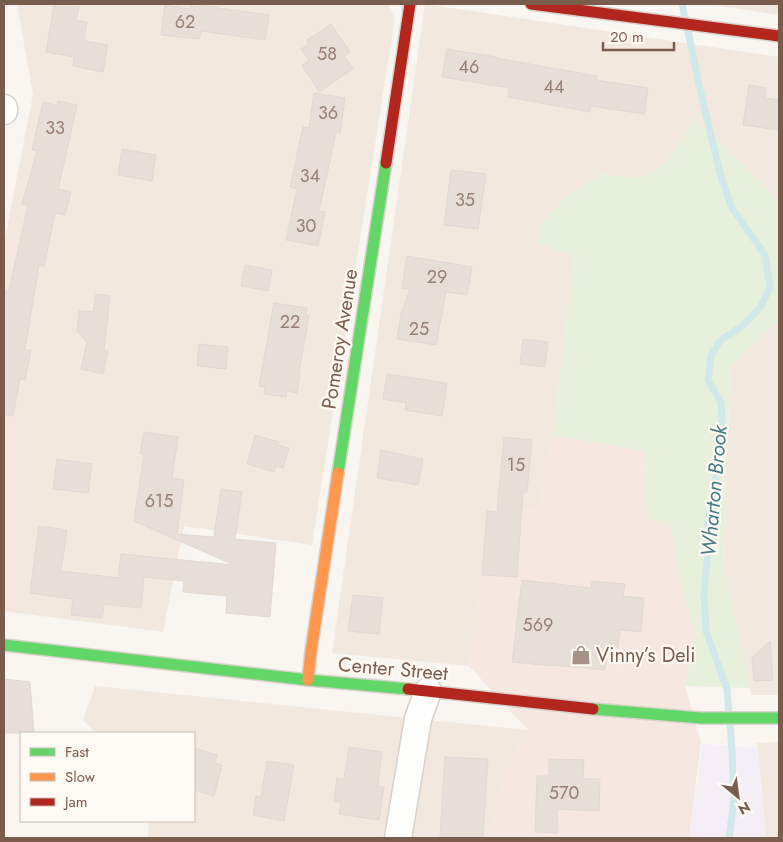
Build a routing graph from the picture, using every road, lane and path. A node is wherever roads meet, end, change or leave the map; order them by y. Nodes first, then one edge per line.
1 (410, 4) edge
2 (531, 4) edge
3 (779, 36) edge
4 (4, 645) edge
5 (308, 680) junction
6 (428, 691) junction
7 (779, 718) edge
8 (398, 838) edge

1 - 5 street, Pomeroy Avenue
2 - 3 street
4 - 5 street, Center Street
5 - 6 street, Center Street
6 - 7 street, Center Street
6 - 8 street

